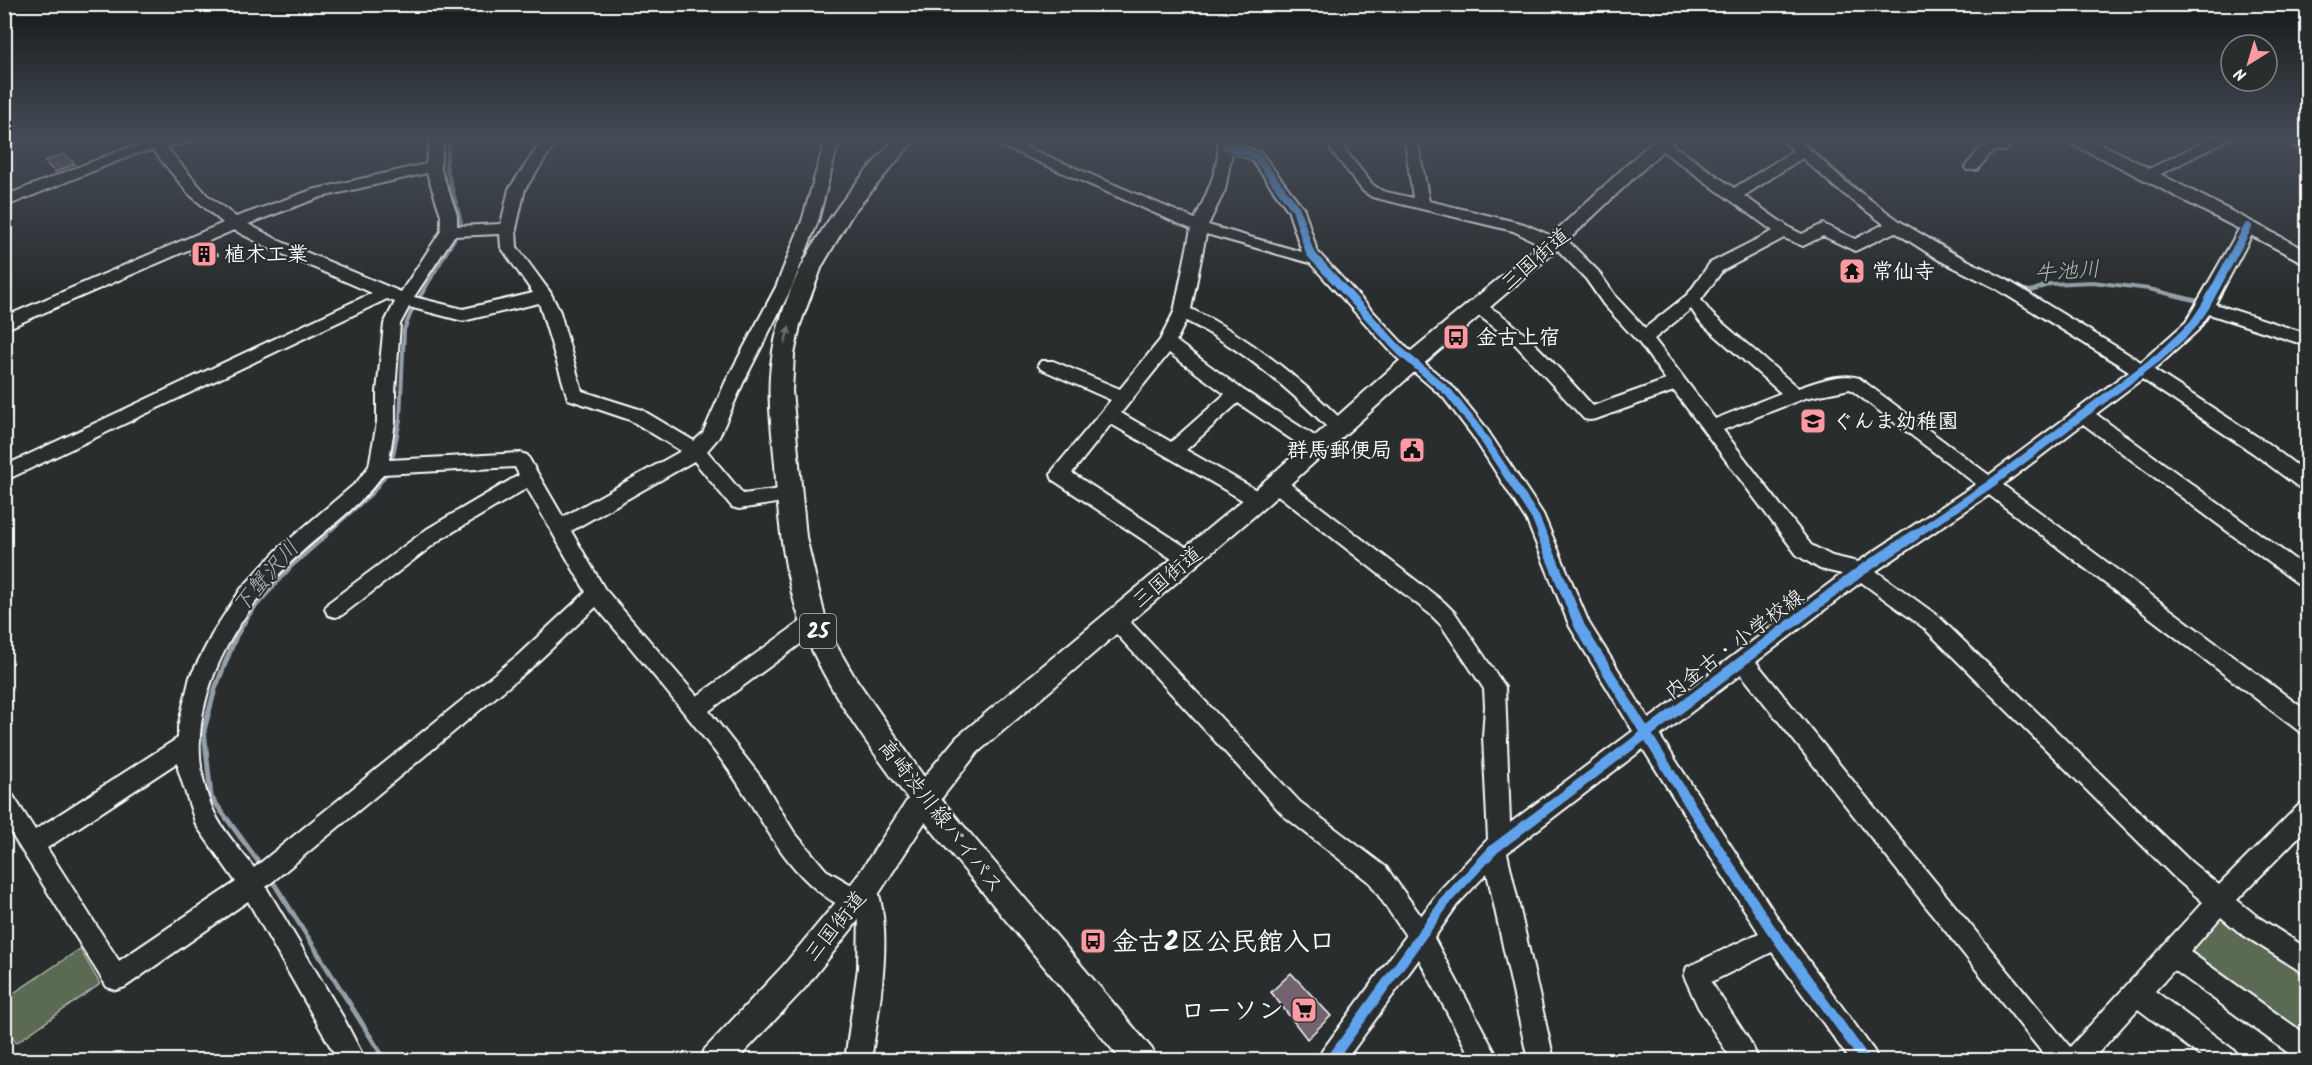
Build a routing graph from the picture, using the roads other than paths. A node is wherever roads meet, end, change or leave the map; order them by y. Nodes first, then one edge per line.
1 (40, 188) edge
2 (194, 188) edge
3 (341, 188) edge
4 (440, 188) edge
5 (519, 188) edge
6 (819, 188) edge
7 (862, 188) edge
8 (879, 188) edge
9 (1107, 188) edge
10 (1216, 188) edge
11 (1280, 188) edge
12 (1368, 188) edge
13 (1421, 188) edge
14 (1616, 188) edge
15 (1725, 188) edge
16 (1745, 188) edge
17 (1844, 188) edge
18 (2172, 188) edge
19 (1734, 195) junction
20 (4, 202) edge
21 (1421, 206) junction
22 (236, 223) junction
23 (1895, 225) junction
24 (1199, 227) junction
25 (2248, 227) junction
26 (508, 229) junction
27 (449, 231) junction
28 (1784, 232) junction
29 (1555, 241) junction
30 (1314, 258) junction
31 (2307, 259) edge
32 (396, 296) junction
33 (544, 296) junction
34 (1692, 299) junction
35 (2207, 304) junction
36 (1479, 308) junction
37 (1182, 312) junction
38 (4, 324) edge
39 (1644, 338) junction
40 (2307, 340) edge
41 (1167, 343) junction
42 (1413, 361) junction
43 (1047, 365) dead end
44 (2140, 370) junction
45 (1677, 383) junction
46 (1237, 394) junction
47 (1795, 395) junction
48 (1123, 398) junction
49 (2083, 414) junction
50 (1110, 415) junction
51 (1339, 428) junction
52 (1710, 428) junction
53 (783, 434) junction
54 (1317, 447) junction
55 (1174, 450) junction
56 (696, 451) junction
57 (378, 467) junction
58 (4, 474) edge
59 (530, 477) junction
60 (1277, 484) junction
61 (2307, 484) edge
62 (1989, 485) junction
63 (788, 495) junction
64 (1258, 501) junction
65 (560, 528) junction
66 (1188, 559) junction
67 (1861, 571) junction
68 (2307, 580) edge
69 (597, 594) junction
70 (335, 609) dead end
71 (1116, 620) junction
72 (814, 623) junction
73 (1743, 661) junction
74 (694, 710) junction
75 (2307, 725) edge
76 (1647, 733) junction
77 (189, 743) junction
78 (924, 800) junction
79 (4, 801) edge
80 (2307, 811) edge
81 (32, 845) junction
82 (1497, 846) junction
83 (251, 884) junction
84 (861, 894) junction
85 (2219, 902) junction
86 (1420, 936) junction
87 (1776, 937) junction
88 (2172, 954) junction
89 (2307, 964) edge
90 (2136, 992) junction
91 (2307, 1052) edge
92 (352, 1060) edge
93 (716, 1060) edge
94 (858, 1060) edge
95 (1141, 1060) edge
96 (1331, 1060) edge
97 (1486, 1060) edge
98 (1541, 1060) edge
99 (1746, 1060) edge
100 (1865, 1060) edge
101 (2064, 1060) edge
102 (2074, 1060) edge
103 (2226, 1060) edge

1 - 20 street
2 - 22 street
3 - 22 street
4 - 27 street
5 - 26 street
6 - 56 street
53 -> 7 main road, 高崎渋川線バイパス / 25
8 - 53 main road, 高崎渋川線バイパス / 25
9 - 24 street
10 - 24 street
11 - 30 street
12 - 21 street
13 - 21 street
14 - 29 main road, 三国街道
15 - 19 street
16 - 19 street
17 - 23 street
18 - 25 main road
19 - 28 street
21 - 29 street
22 - 32 street
22 - 38 street
23 - 28 street
23 - 44 street
24 - 30 street
24 - 37 street
25 - 31 main road
25 - 35 street, 内金古・小学校線
26 - 27 street
26 - 33 street
27 - 32 street
28 - 34 street
29 - 36 main road, 三国街道
29 - 39 street
30 - 42 street
32 - 33 street
32 - 57 street
32 - 58 street
33 - 56 street
34 - 39 street
34 - 47 street
35 - 40 street
35 - 44 street, 内金古・小学校線
36 - 42 main road, 三国街道
36 - 45 street
37 - 41 street
37 - 51 street
39 - 45 street
41 - 46 street
41 - 48 street
42 - 51 main road, 三国街道
42 - 76 street
43 - 48 street
44 - 49 street, 内金古・小学校線
44 - 61 street
45 - 52 street
46 - 54 street
46 - 55 street
47 - 52 street
47 - 62 street
48 - 50 street
49 - 62 street, 内金古・小学校線
49 - 68 street
50 - 55 street
50 - 66 street
51 - 54 main road, 三国街道
52 - 67 street
53 - 63 main road, 高崎渋川線バイパス / 25
54 - 60 main road, 三国街道
55 - 64 street
56 - 63 street
56 - 65 street
57 - 59 street
57 - 77 street
59 - 65 street
59 - 70 street
60 - 64 main road, 三国街道
60 - 82 street
62 - 67 street, 内金古・小学校線
62 - 75 street
63 - 72 main road, 高崎渋川線バイパス / 25
64 - 66 main road, 三国街道
65 - 69 street
66 - 71 main road, 三国街道
67 - 73 street, 内金古・小学校線
67 - 85 street
69 - 74 street
69 - 83 street
71 - 78 main road, 三国街道
71 - 86 street
72 - 74 street
72 - 78 main road, 高崎渋川線バイパス / 25
73 - 76 street, 内金古・小学校線
73 - 101 street
74 - 84 street
76 - 82 street, 内金古・小学校線
76 - 87 street
77 - 81 street
77 - 83 street
78 - 84 main road, 三国街道
78 - 95 main road, 高崎渋川線バイパス / 25
79 - 81 street
80 - 85 street
81 - 83 street
82 - 86 street, 内金古・小学校線
82 - 98 street
83 - 92 street
84 - 93 main road, 三国街道
84 - 94 street
85 - 88 street
85 - 89 street
86 - 96 street, 内金古・小学校線
86 - 97 street
87 - 99 street
87 - 100 street
88 - 90 street
88 - 91 street
90 - 102 street
90 - 103 street

